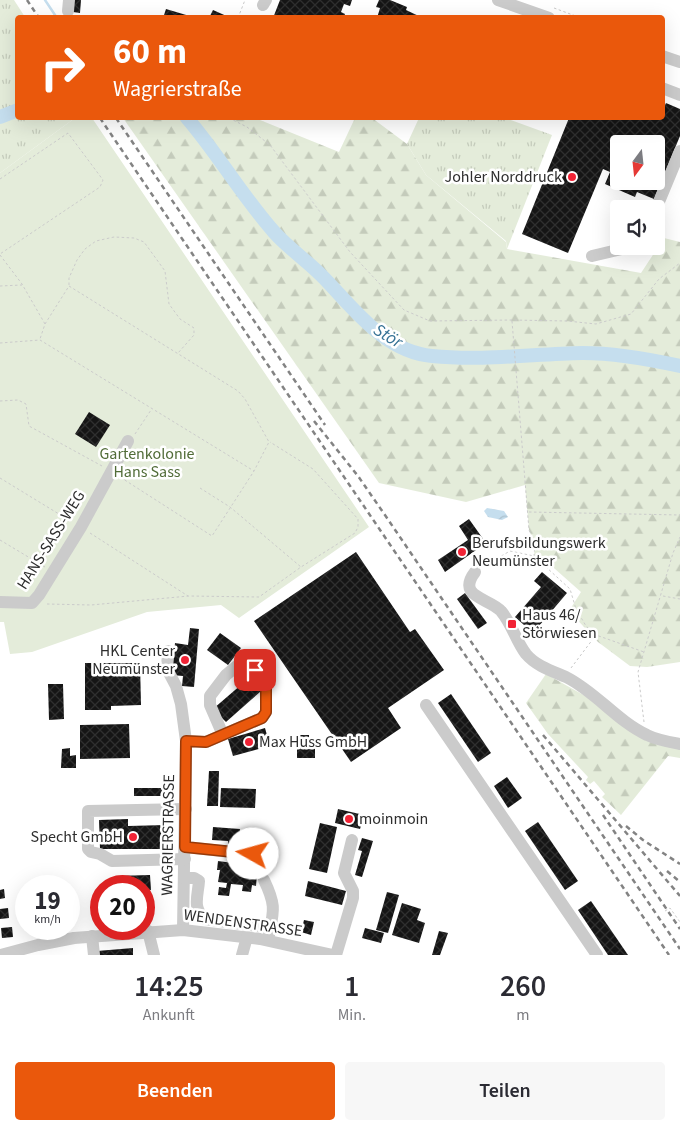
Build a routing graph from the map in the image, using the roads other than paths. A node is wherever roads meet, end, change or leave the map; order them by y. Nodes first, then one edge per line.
1 (509, 3) edge
2 (551, 13) edge
3 (665, 57) edge
4 (680, 62) edge
5 (665, 89) edge
6 (680, 95) edge
7 (680, 151) edge
8 (660, 200) edge
9 (610, 252) edge
10 (592, 256) dead end
11 (128, 441) road end
12 (474, 572) road end
13 (0, 602) edge
14 (168, 651) dead end
15 (426, 705) dead end
16 (223, 735) junction
17 (186, 741) junction
18 (680, 744) edge
19 (186, 809) junction
20 (352, 840) dead end
21 (185, 853) junction
22 (269, 856) dead end
23 (184, 878) junction
24 (264, 880) dead end
25 (183, 930) junction
26 (155, 931) edge
27 (269, 934) junction
28 (90, 936) edge
29 (247, 937) junction
30 (92, 940) edge
31 (150, 940) edge
32 (1, 955) edge
33 (94, 955) edge
34 (154, 955) edge
35 (242, 955) edge
36 (334, 955) edge
37 (597, 955) edge

1 - 2 street
3 - 4 street
5 - 6 street
7 - 8 street
9 - 10 street
11 - 13 street, HANS-SASS-WEG
12 - 18 street
14 - 17 street, WAGRIERSTRASSE
15 - 37 street
16 - 16 street
16 - 17 street
17 - 19 street, WAGRIERSTRASSE
19 - 21 street, WAGRIERSTRASSE
19 - 21 street
20 - 36 street
21 - 22 street
21 - 23 street, WAGRIERSTRASSE
23 - 25 street, WAGRIERSTRASSE
23 - 27 street
24 - 27 street
25 - 26 street, WENDENSTRASSE
25 - 29 street, WENDENSTRASSE
27 - 29 street, WENDENSTRASSE
27 - 36 street, WENDENSTRASSE
28 - 32 street, WENDENSTRASSE
29 - 35 street
30 - 33 street
31 - 34 street

